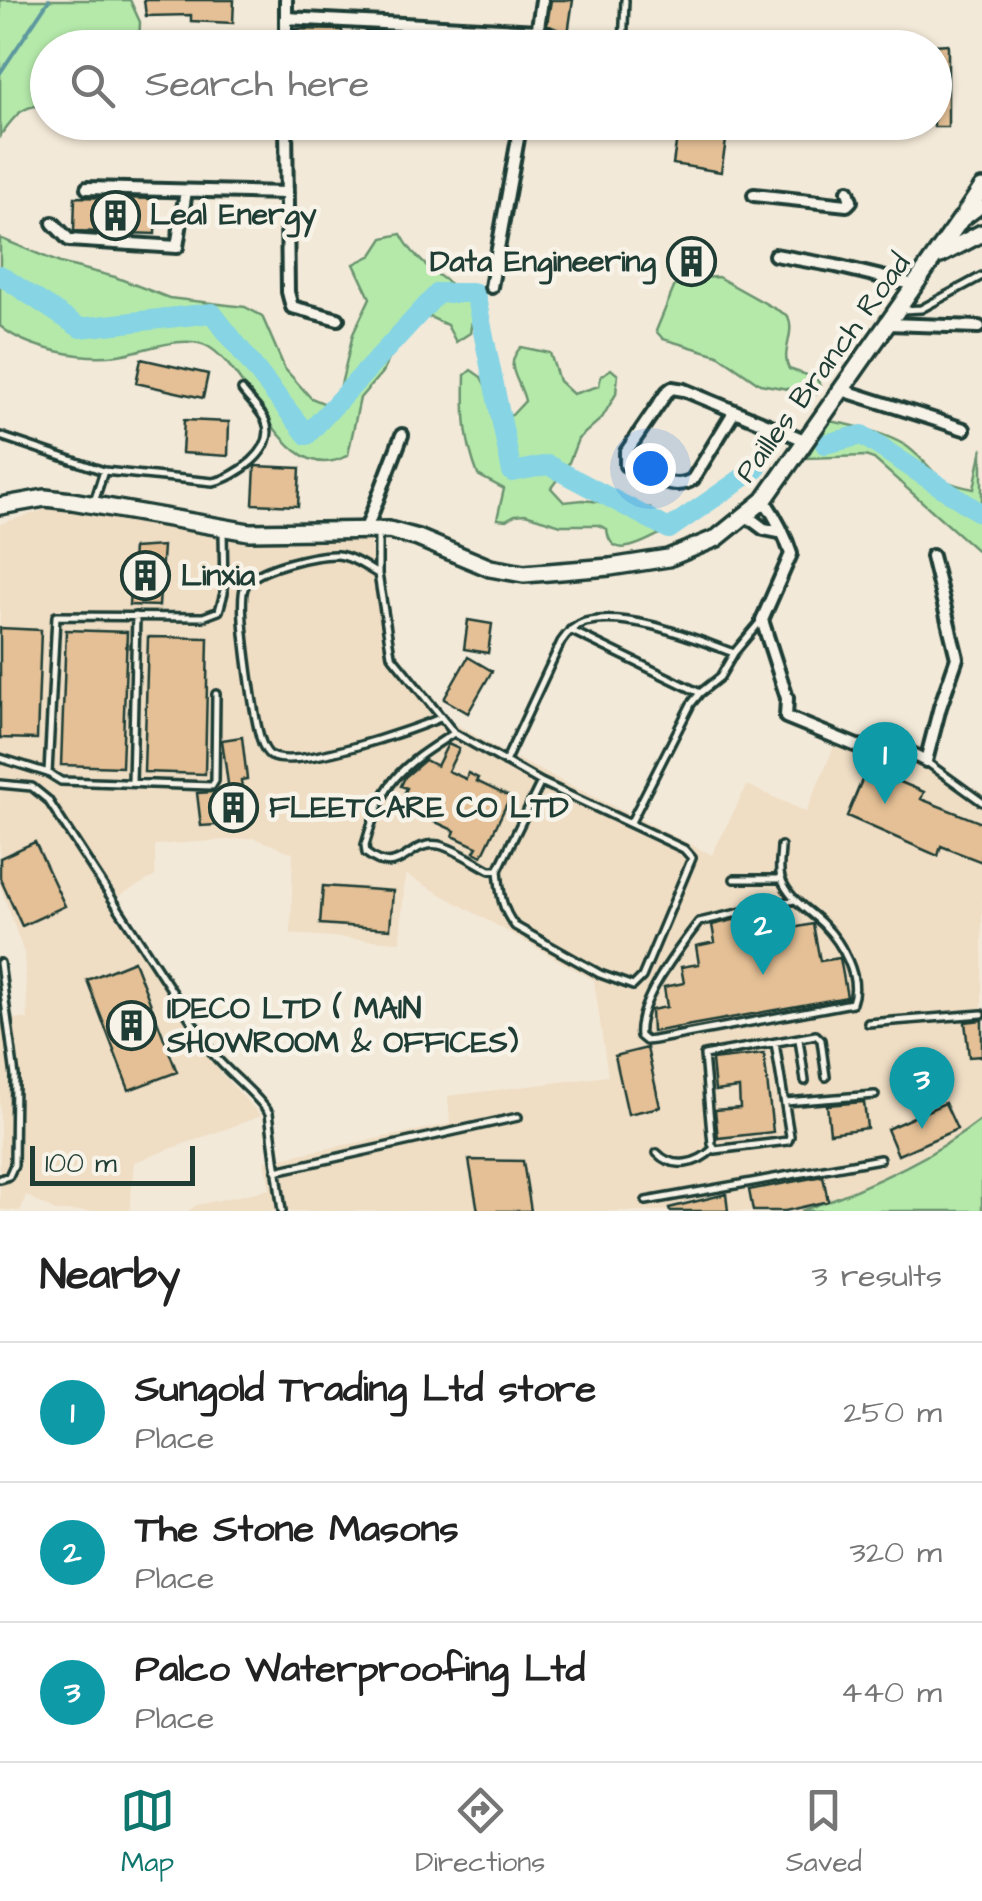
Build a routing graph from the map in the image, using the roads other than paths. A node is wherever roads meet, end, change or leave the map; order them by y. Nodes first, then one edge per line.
1 (286, 0) edge
2 (542, 0) edge
3 (626, 0) edge
4 (286, 18) junction
5 (286, 30) edge
6 (519, 30) edge
7 (538, 30) edge
8 (624, 30) edge
9 (286, 140) edge
10 (518, 140) edge
11 (87, 188) dead end
12 (982, 188) edge
13 (186, 191) junction
14 (848, 191) dead end
15 (287, 193) junction
16 (754, 195) dead end
17 (980, 203) edge
18 (961, 220) junction
19 (53, 222) dead end
20 (982, 224) edge
21 (982, 233) edge
22 (775, 255) dead end
23 (936, 257) junction
24 (982, 276) edge
25 (916, 286) junction
26 (491, 287) dead end
27 (897, 310) junction
28 (338, 318) dead end
29 (887, 324) junction
30 (979, 327) dead end
31 (242, 390) dead end
32 (842, 390) junction
33 (734, 412) junction
34 (964, 429) dead end
35 (402, 435) dead end
36 (0, 436) edge
37 (806, 441) junction
38 (104, 470) junction
39 (764, 500) junction
40 (93, 504) junction
41 (0, 506) edge
42 (748, 517) junction
43 (224, 528) junction
44 (372, 529) junction
45 (780, 532) junction
46 (932, 556) dead end
47 (378, 574) junction
48 (136, 616) junction
49 (762, 620) junction
50 (570, 630) junction
51 (734, 652) junction
52 (700, 693) junction
53 (216, 694) dead end
54 (440, 718) junction
55 (454, 732) junction
56 (0, 758) edge
57 (926, 761) junction
58 (505, 762) junction
59 (48, 773) junction
60 (540, 782) junction
61 (132, 783) junction
62 (0, 784) edge
63 (982, 802) edge
64 (632, 822) junction
65 (781, 846) dead end
66 (498, 870) junction
67 (734, 879) dead end
68 (782, 879) junction
69 (794, 900) junction
70 (0, 964) edge
71 (982, 1014) edge
72 (868, 1023) dead end
73 (799, 1038) junction
74 (776, 1043) junction
75 (826, 1077) dead end
76 (805, 1081) dead end
77 (875, 1095) dead end
78 (785, 1102) junction
79 (518, 1117) dead end
80 (713, 1149) junction
81 (657, 1152) dead end
82 (880, 1160) dead end
83 (276, 1171) junction
84 (0, 1179) edge
85 (646, 1201) dead end
86 (282, 1211) edge

1 - 4 street
2 - 7 street
3 - 8 lane
4 - 5 street
4 - 6 street
9 - 15 street
10 - 26 street
11 - 13 street
12 - 18 main road
13 - 15 street
13 - 19 street
14 - 16 street
15 - 28 street
17 - 18 main road, Pailles Branch Road
17 - 20 main road
18 - 23 main road, Pailles Branch Road
21 - 23 main road, Pailles Branch Road
22 - 25 street
23 - 25 main road, Pailles Branch Road
24 - 27 lane
25 - 27 main road, Pailles Branch Road
27 - 29 main road, Pailles Branch Road
29 - 30 street
29 - 32 main road, Pailles Branch Road
31 - 38 lane
32 - 34 street
32 - 37 main road, Pailles Branch Road
33 - 33 street
33 - 37 street
35 - 44 street
36 - 38 lane
37 - 39 main road, Pailles Branch Road
38 - 40 lane
39 - 42 main road, Pailles Branch Road
39 - 45 street
40 - 41 main road, Pailles Branch Road
40 - 43 main road, Pailles Branch Road
42 - 44 main road, Pailles Branch Road
42 - 45 street
43 - 44 main road, Pailles Branch Road
43 - 48 lane
44 - 47 lane
45 - 49 street
46 - 57 street
47 - 54 lane
47 - 54 lane
48 - 59 lane
48 - 61 lane
49 - 51 lane
49 - 57 street
50 - 51 lane
50 - 52 lane
50 - 58 lane
51 - 52 lane
52 - 64 lane
53 - 61 lane
54 - 55 lane
55 - 58 lane
55 - 66 lane
56 - 59 lane
57 - 63 lane
58 - 60 lane
59 - 61 lane
60 - 64 lane
60 - 66 lane
62 - 83 lane
64 - 66 lane
65 - 68 lane
67 - 68 lane
68 - 69 lane
69 - 69 lane
70 - 84 lane
71 - 72 lane
73 - 74 lane
73 - 75 lane
73 - 76 lane
74 - 78 lane
74 - 80 lane
77 - 78 lane
78 - 80 lane
79 - 83 lane
80 - 81 lane
82 - 85 lane
83 - 86 lane

